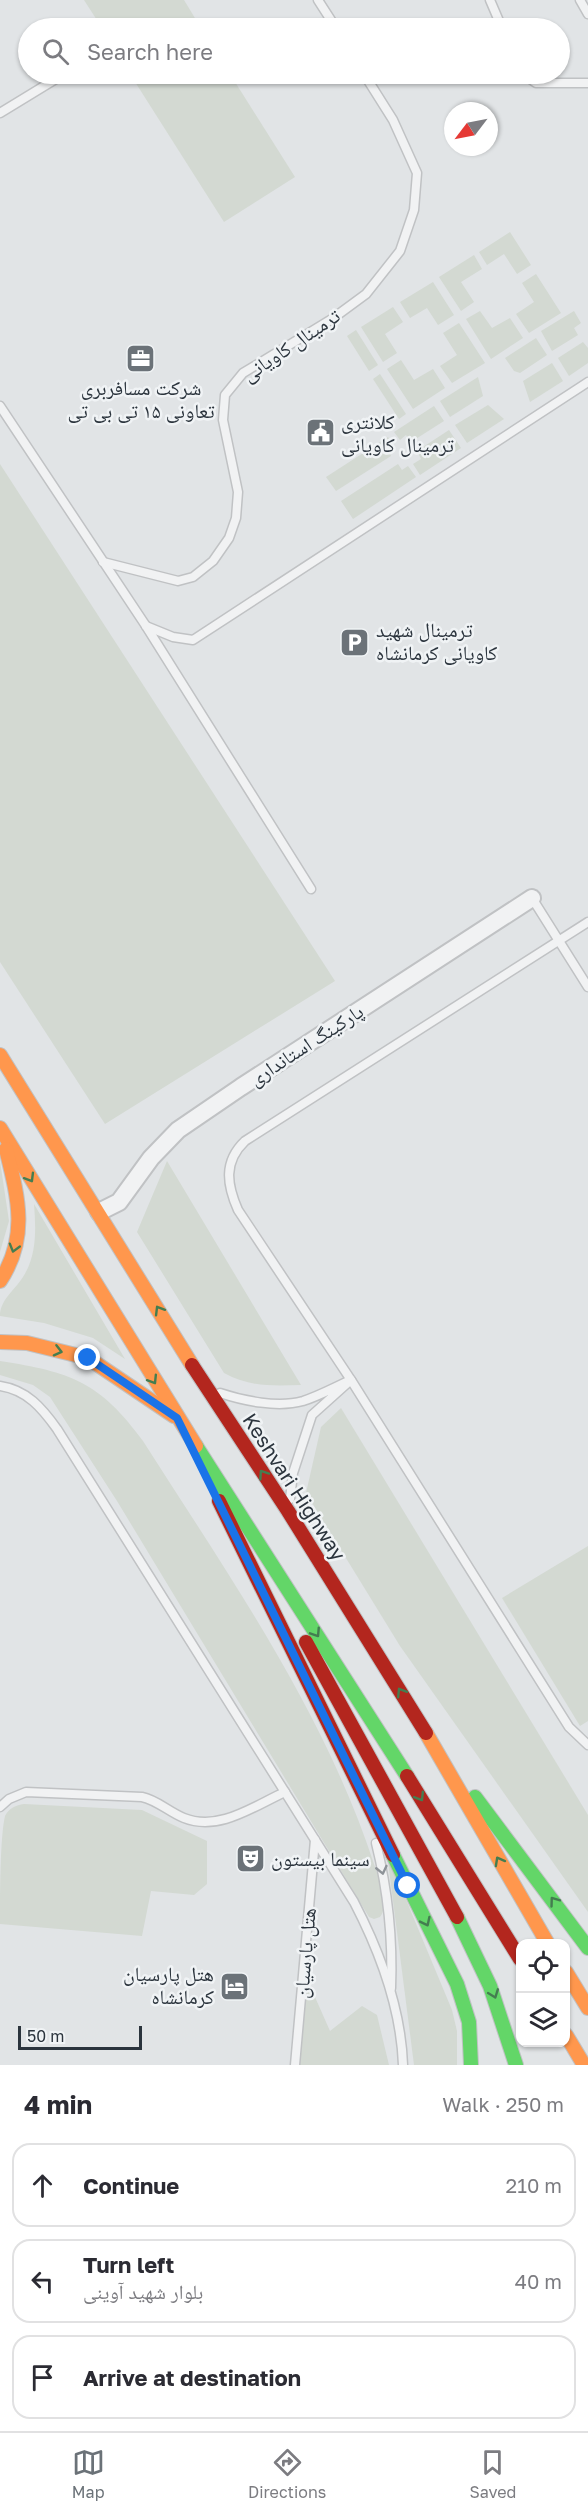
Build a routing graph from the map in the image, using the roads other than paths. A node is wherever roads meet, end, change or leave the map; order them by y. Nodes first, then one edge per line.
1 (318, 0) edge
2 (490, 0) edge
3 (580, 0) edge
4 (588, 14) edge
5 (330, 18) edge
6 (498, 18) edge
7 (570, 83) edge
8 (588, 83) edge
9 (48, 84) edge
10 (370, 84) edge
11 (0, 113) edge
12 (588, 382) edge
13 (0, 405) edge
14 (103, 562) junction
15 (146, 626) junction
16 (311, 889) dead end
17 (532, 898) joint
18 (587, 926) edge
19 (560, 940) junction
20 (588, 987) edge
21 (0, 1055) edge
22 (1, 1129) edge
23 (99, 1212) junction
24 (0, 1281) edge
25 (0, 1341) edge
26 (351, 1380) junction
27 (0, 1386) edge
28 (207, 1390) junction
29 (177, 1418) junction
30 (220, 1483) junction
31 (288, 1511) junction
32 (426, 1732) junction
33 (588, 1745) edge
34 (285, 1792) junction
35 (363, 1793) junction
36 (0, 1807) edge
37 (315, 1840) junction
38 (545, 1939) edge
39 (588, 1948) edge
40 (516, 1953) edge
41 (570, 1979) edge
42 (391, 1993) junction
43 (588, 2008) edge
44 (570, 2042) edge
45 (295, 2065) edge
46 (403, 2065) edge
47 (471, 2065) edge
48 (516, 2065) edge
49 (584, 2065) edge

1 - 5 lane
2 - 6 lane
3 - 4 lane
7 - 8 lane
9 - 11 lane
10 - 14 lane, ترمینال کاویانی
12 - 15 lane
13 - 14 lane
14 - 15 lane
15 - 16 lane
17 - 19 lane
17 - 23 street, پارکینگ استانداری
18 - 19 lane
19 - 20 lane
19 - 26 lane
21 - 23 main road, Keshvari Highway
22 -> 24 main road
22 -> 29 main road
28 -> 23 main road, Keshvari Highway
25 -> 29 main road
26 - 28 lane
26 - 31 lane
26 - 33 lane
27 - 34 lane
31 -> 28 main road, Keshvari Highway
29 - 30 main road
29 - 35 main road
30 -> 40 main road
30 -> 48 main road
32 -> 31 main road, Keshvari Highway
38 -> 32 main road, Keshvari Highway
39 -> 32 main road
34 - 36 lane
34 - 37 lane
35 -> 42 lane
35 -> 47 main road
37 - 42 lane
37 - 45 lane, هتل پارسیان
41 - 43 main road
42 - 46 lane
44 - 49 main road

